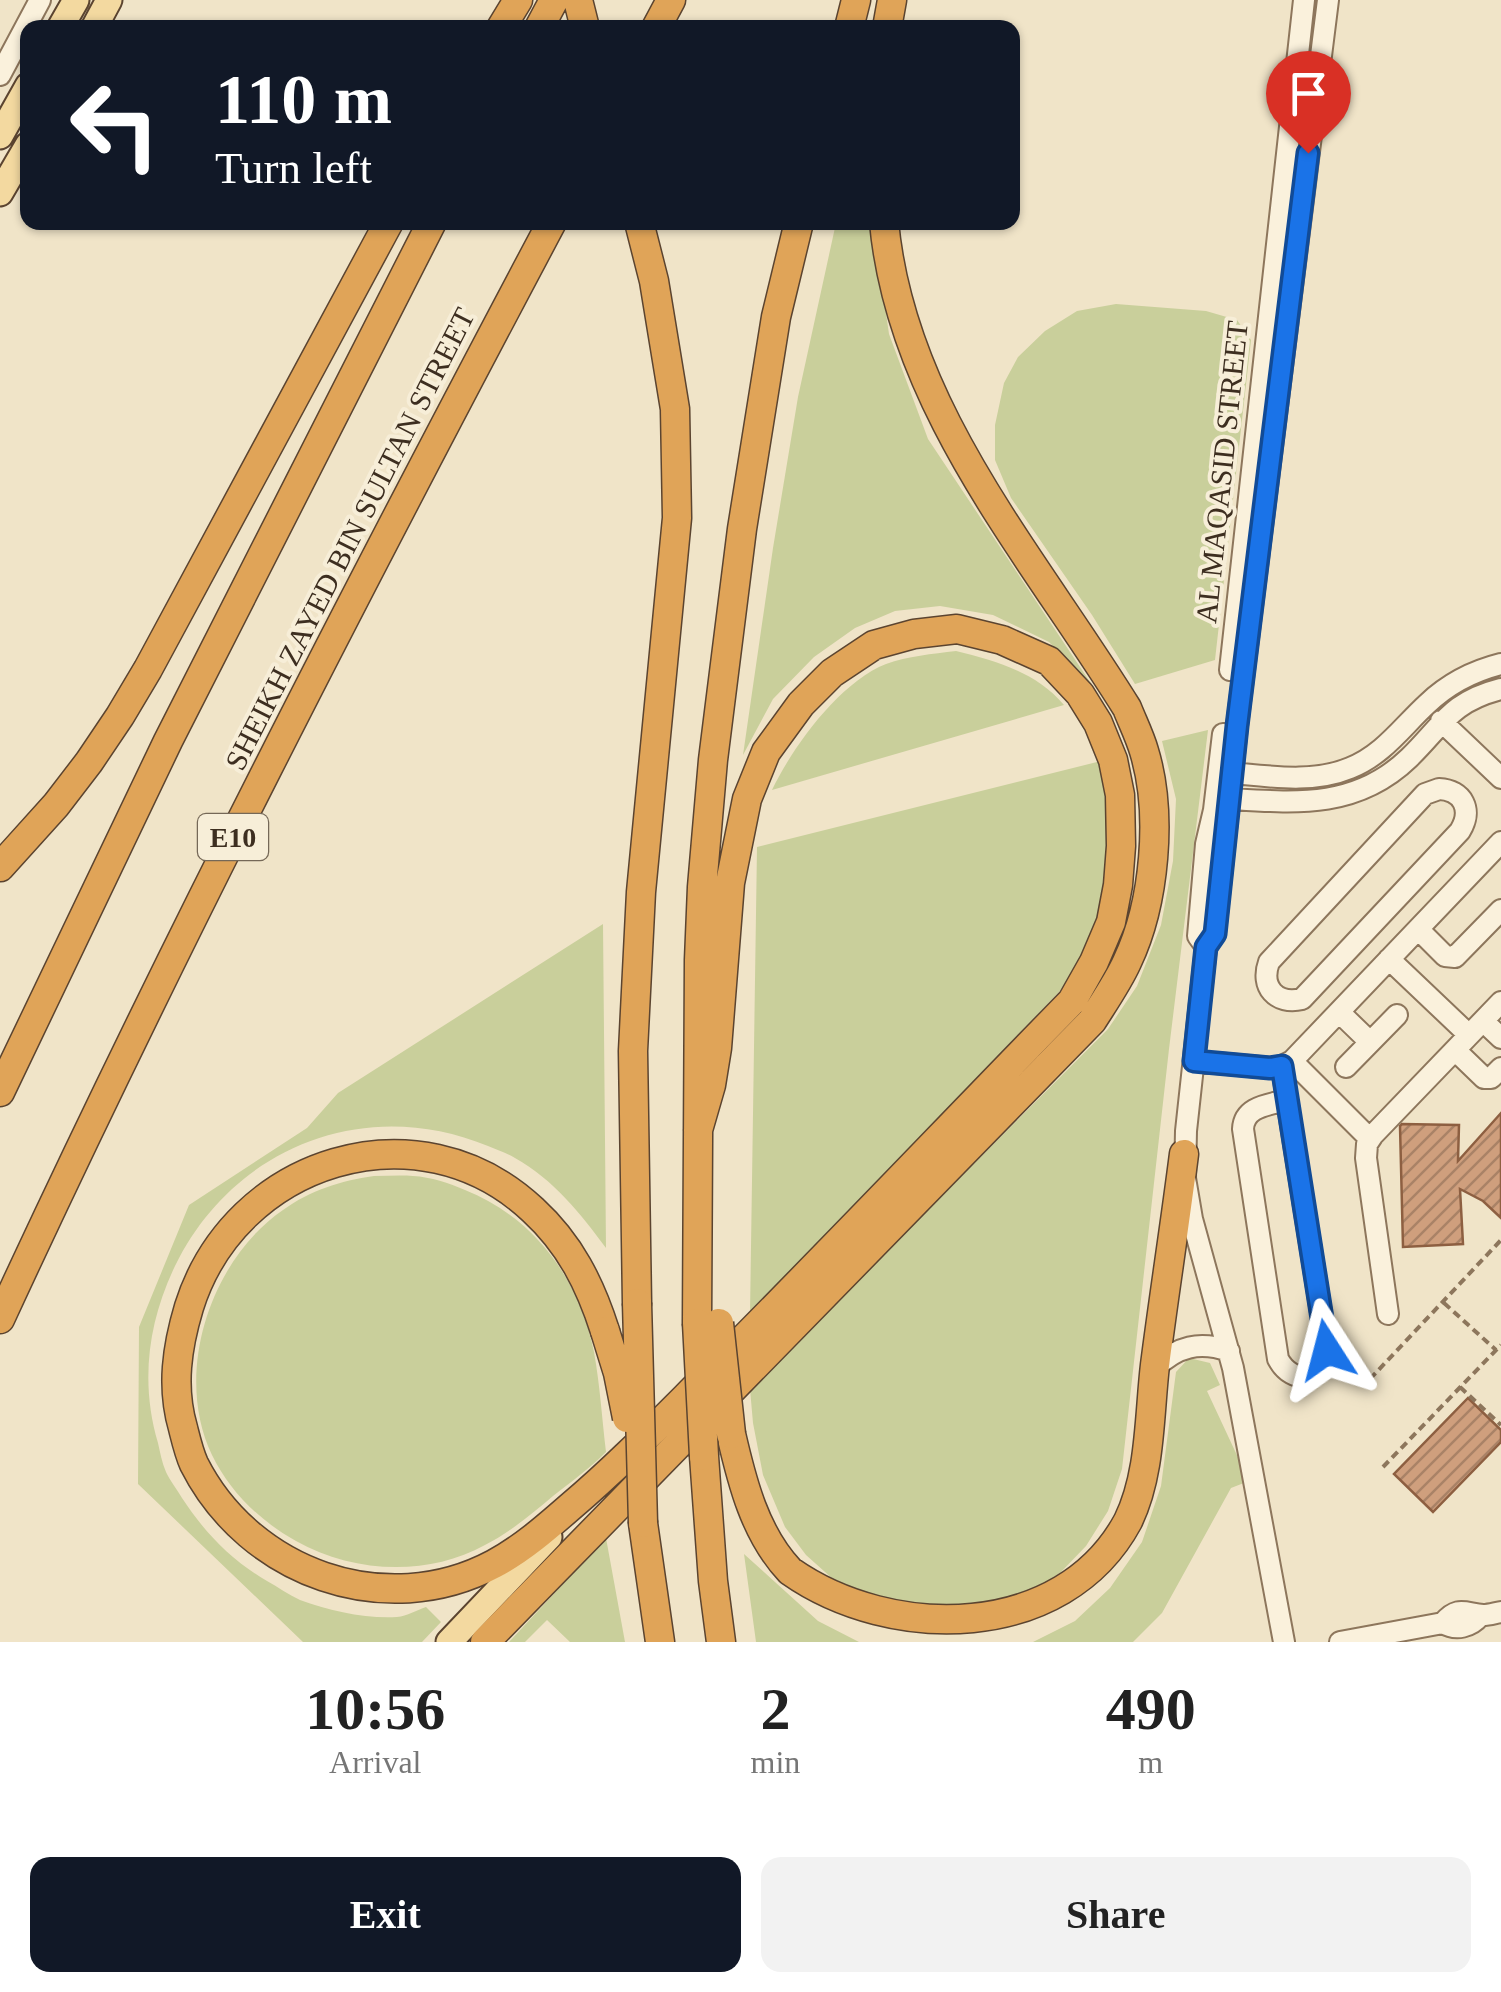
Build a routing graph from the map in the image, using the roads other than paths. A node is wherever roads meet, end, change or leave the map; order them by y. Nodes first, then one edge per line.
1 (1304, 0) edge
2 (1328, 0) edge
3 (20, 38) edge
4 (0, 75) edge
5 (20, 100) edge
6 (0, 136) edge
7 (20, 159) edge
8 (0, 193) edge
9 (384, 230) edge
10 (428, 230) edge
11 (548, 230) edge
12 (640, 230) edge
13 (797, 230) edge
14 (885, 230) edge
15 (1249, 572) junction
16 (1501, 664) edge
17 (1501, 689) edge
18 (1441, 722) junction
19 (1226, 772) junction
20 (1501, 778) edge
21 (1223, 798) junction
22 (1456, 836) junction
23 (1500, 844) edge
24 (1482, 862) junction
25 (0, 867) edge
26 (716, 885) junction
27 (1501, 910) edge
28 (1418, 929) junction
29 (1389, 959) junction
30 (1308, 992) junction
31 (1501, 1002) edge
32 (1336, 1015) junction
33 (1397, 1015) dead end
34 (1469, 1035) junction
35 (1501, 1038) edge
36 (1370, 1042) junction
37 (1194, 1061) junction
38 (1287, 1064) junction
39 (1346, 1066) dead end
40 (1501, 1068) edge
41 (0, 1092) edge
42 (1287, 1100) junction
43 (1370, 1139) junction
44 (1184, 1154) junction
45 (1388, 1314) dead end
46 (0, 1319) edge
47 (708, 1323) junction
48 (1229, 1351) junction
49 (1155, 1368) junction
50 (608, 1475) junction
51 (644, 1523) junction
52 (1490, 1614) edge
53 (448, 1642) edge
54 (484, 1642) edge
55 (660, 1642) edge
56 (721, 1642) edge
57 (1284, 1642) edge
58 (1340, 1642) edge

1 - 15 street, AL MAQASID STREET
2 - 15 street, AL MAQASID STREET
3 - 4 street
5 - 6 main road
7 - 8 main road
9 - 25 highway
10 - 41 highway
11 - 46 highway, SHEIKH ZAYED BIN SULTAN STREET / E10
12 - 51 highway, bridge
13 - 26 highway
14 - 54 highway
15 - 19 street, AL MAQASID STREET
16 - 19 street
17 - 18 street
18 - 20 street
18 - 21 street
19 - 21 street, AL MAQASID STREET
21 - 37 street, AL MAQASID STREET
22 - 24 street
22 - 30 street
22 - 30 street
23 - 24 street
24 - 28 street
26 - 47 highway
26 - 50 highway
27 - 28 street
28 - 29 street
29 - 32 street
29 - 34 street
30 - 32 street
31 - 34 street
32 - 36 street
32 - 38 street
33 - 36 street
34 - 35 street
34 - 40 street
34 - 43 street
36 - 39 street
37 - 38 street
37 - 44 street, AL MAQASID STREET
38 - 42 street
38 - 43 street
42 - 42 street
43 - 45 street
44 - 48 street, AL MAQASID STREET
44 - 49 highway
47 - 49 highway, bridge
47 - 56 highway, bridge
48 - 49 street
48 - 57 street, AL MAQASID STREET
50 - 51 highway, bridge
50 - 53 main road
51 - 55 highway
52 - 58 street

